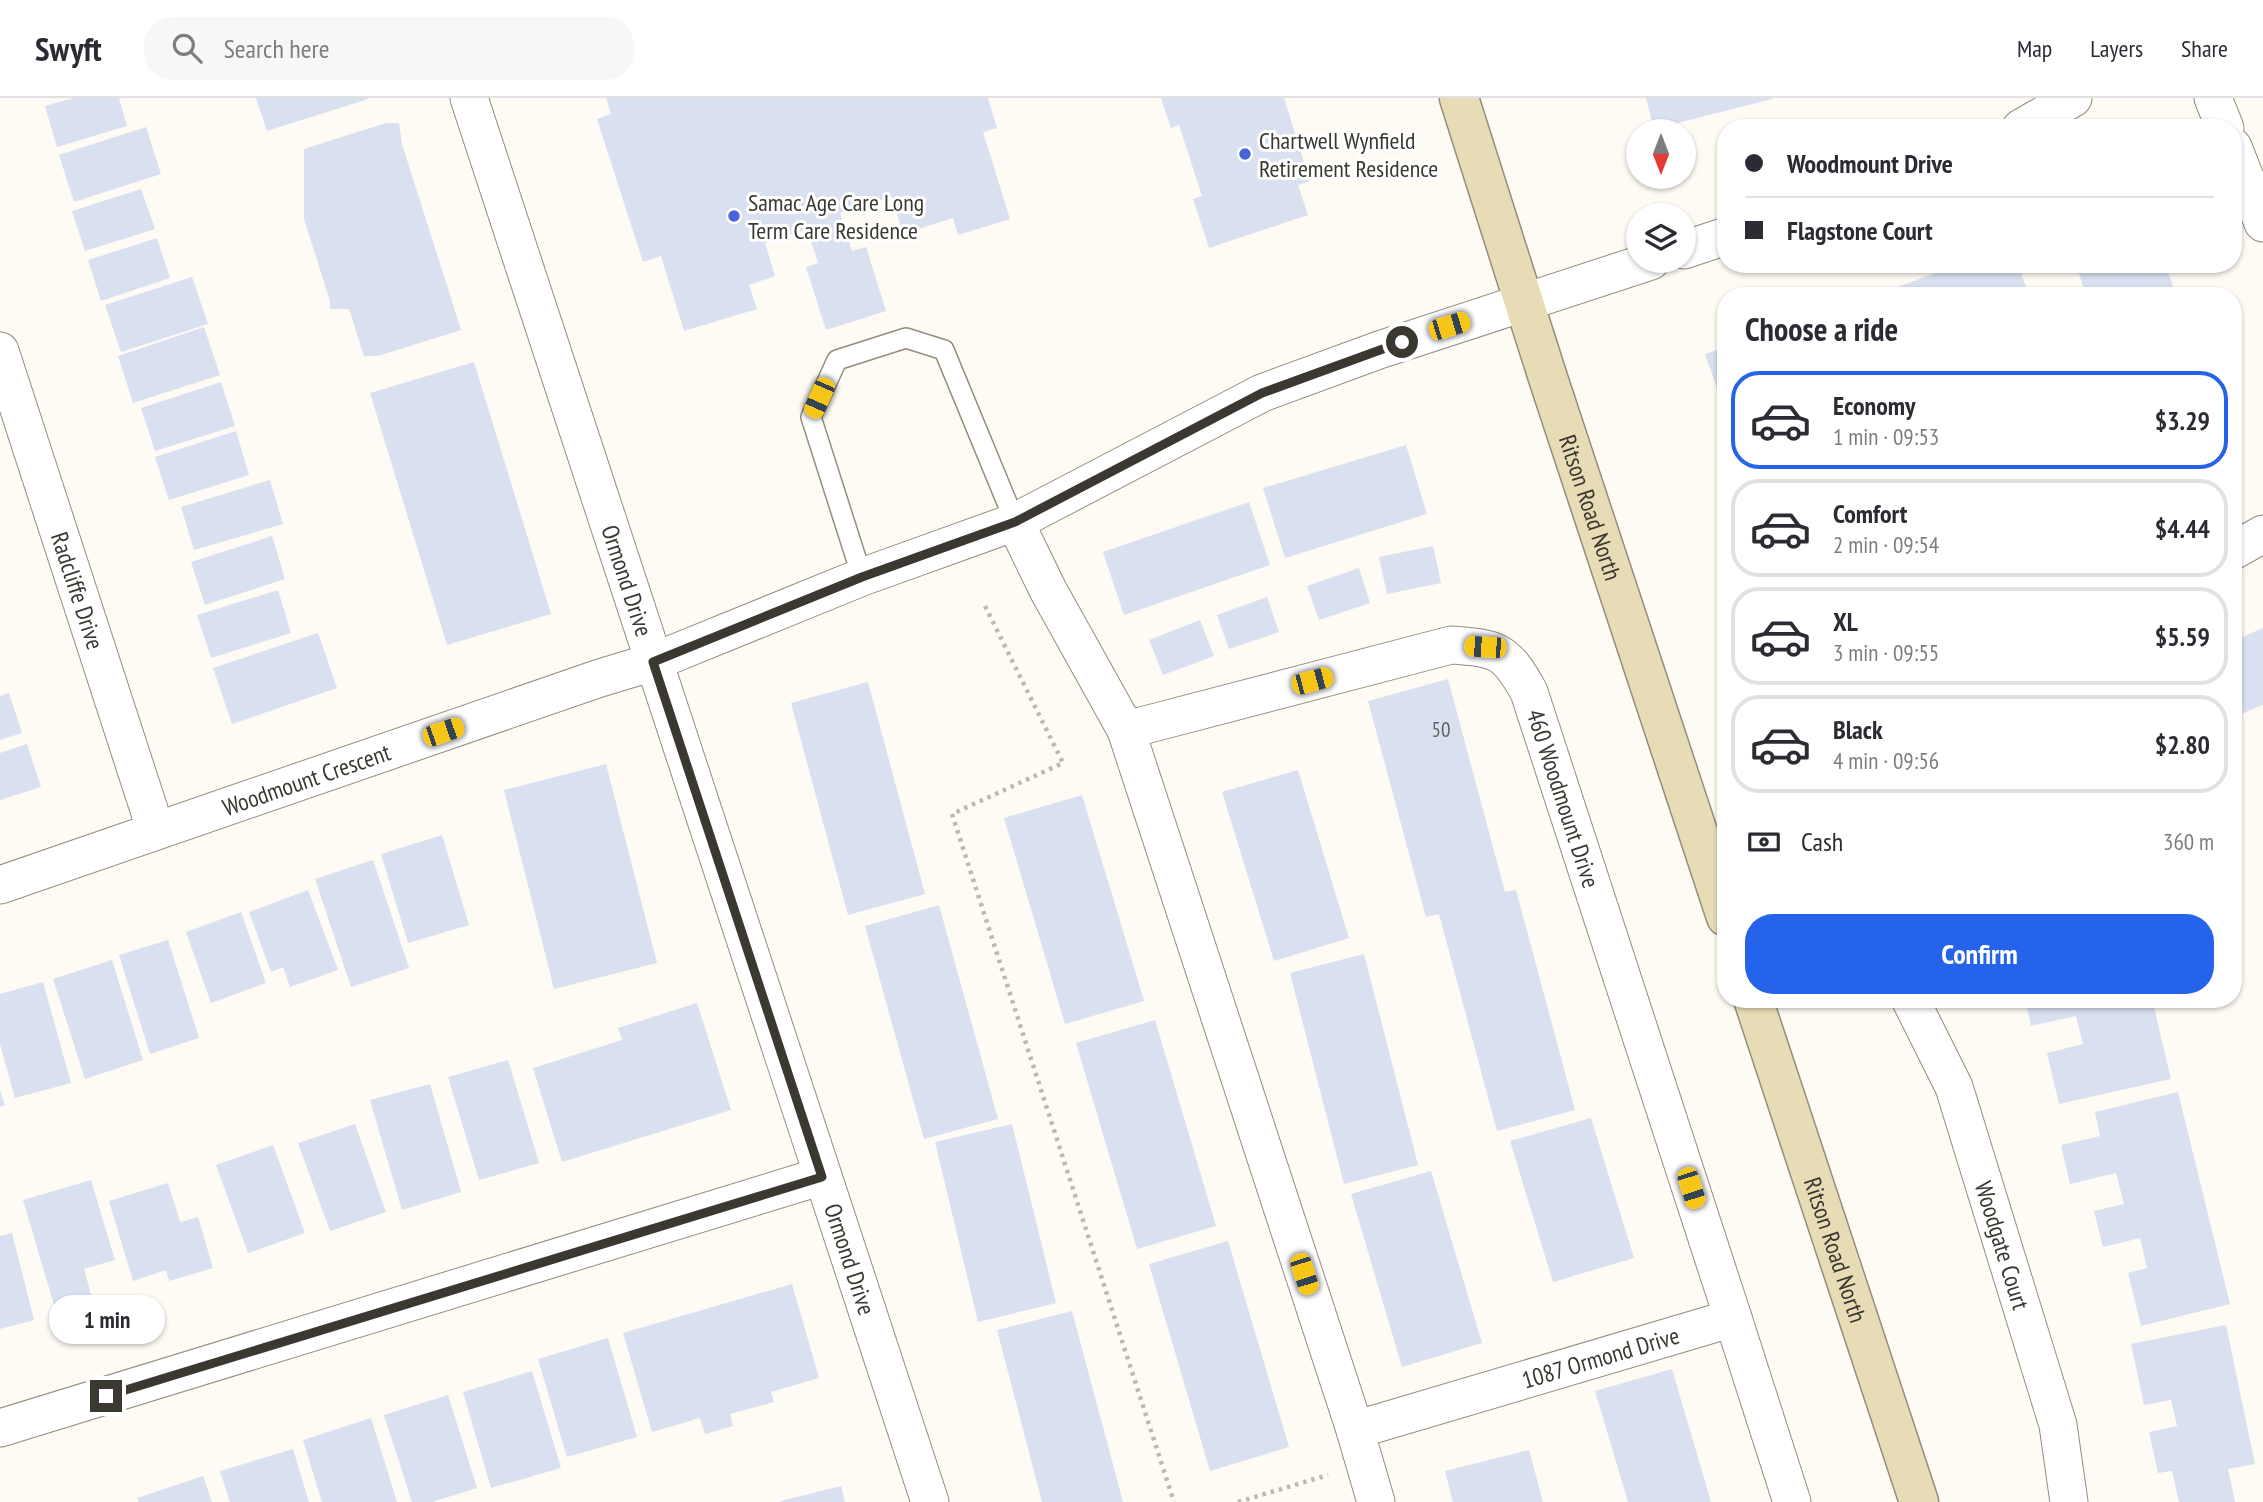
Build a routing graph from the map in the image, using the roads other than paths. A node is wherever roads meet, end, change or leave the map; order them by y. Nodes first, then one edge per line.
1 (470, 98) edge
2 (1459, 98) edge
3 (2073, 98) edge
4 (2214, 98) edge
5 (2037, 119) edge
6 (2222, 119) edge
7 (2242, 170) edge
8 (2263, 223) edge
9 (1717, 239) edge
10 (1696, 246) edge
11 (1626, 269) edge
12 (1524, 302) junction
13 (0, 351) edge
14 (1015, 522) junction
15 (2263, 534) edge
16 (2242, 546) edge
17 (862, 577) junction
18 (653, 662) junction
19 (1126, 730) junction
20 (156, 831) junction
21 (0, 885) edge
22 (1717, 890) edge
23 (1756, 1008) edge
24 (1915, 1008) edge
25 (822, 1177) junction
26 (1733, 1318) junction
27 (0, 1428) edge
28 (1359, 1447) junction
29 (930, 1502) edge
30 (1376, 1502) edge
31 (1793, 1502) edge
32 (1919, 1502) edge
33 (2069, 1502) edge

1 - 18 street, Ormond Drive
2 - 12 main road, Ritson Road North
3 - 5 street
4 - 6 street
7 - 8 street
9 - 10 street
11 - 12 street, Woodmount Crescent
12 - 14 street, Woodmount Crescent
12 - 22 main road, Ritson Road North
13 - 20 street, Radcliffe Drive
14 - 17 street, Woodmount Crescent
14 - 17 lane
14 - 19 street
15 - 16 street
17 - 18 street, Woodmount Crescent
18 - 20 street, Woodmount Crescent
18 - 25 street, Ormond Drive
19 - 26 street, 460 Woodmount Drive
19 - 28 street
20 - 21 street, Woodmount Crescent
23 - 32 main road, Ritson Road North
24 - 33 street, Woodgate Court
25 - 27 street
25 - 29 street, Ormond Drive
26 - 28 street, 1087 Ormond Drive
26 - 31 street
28 - 30 street

